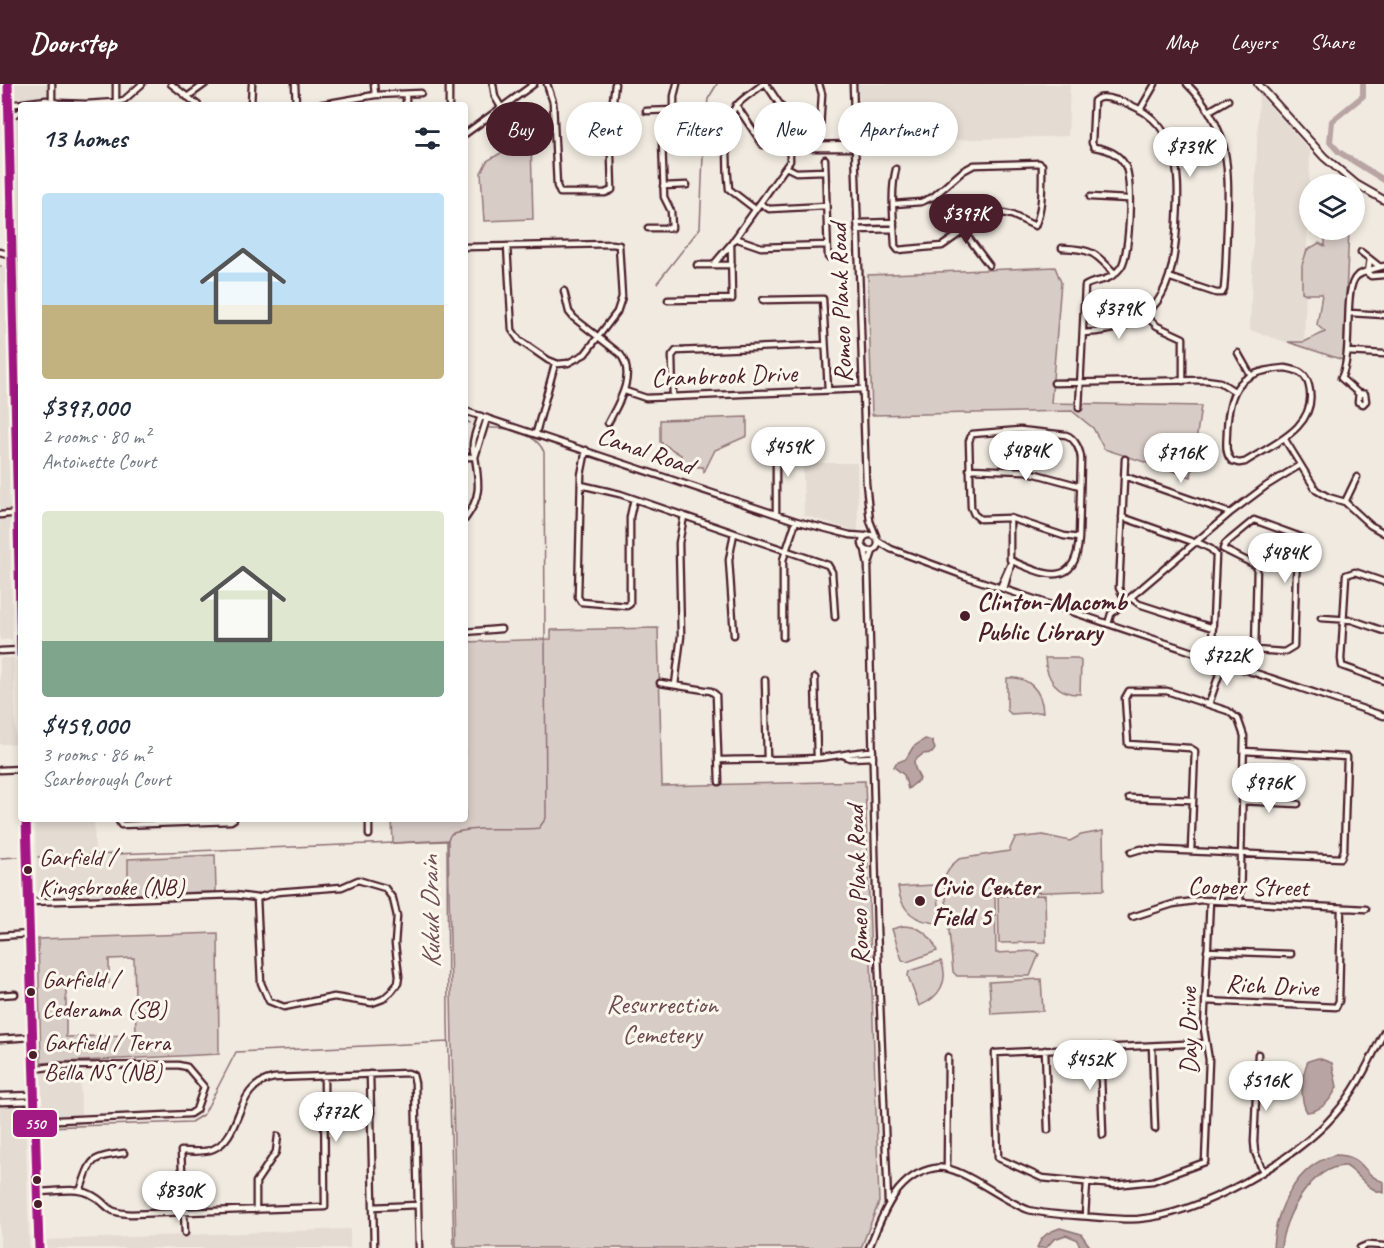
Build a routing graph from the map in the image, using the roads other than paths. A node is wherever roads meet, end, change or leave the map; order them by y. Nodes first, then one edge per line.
1 (8, 84) edge
2 (52, 84) edge
3 (116, 84) edge
4 (142, 84) edge
5 (171, 84) edge
6 (205, 84) edge
7 (252, 84) edge
8 (295, 84) edge
9 (374, 84) edge
10 (449, 84) edge
11 (493, 84) edge
12 (534, 84) edge
13 (547, 84) edge
14 (615, 84) edge
15 (677, 84) edge
16 (764, 84) edge
17 (819, 84) edge
18 (853, 84) edge
19 (1155, 84) edge
20 (1187, 84) edge
21 (1258, 84) edge
22 (406, 93) junction
23 (421, 93) dead end
24 (375, 95) junction
25 (187, 97) junction
26 (1228, 100) dead end
27 (30, 102) edge
28 (52, 102) edge
29 (56, 102) edge
30 (117, 102) joint
31 (125, 102) edge
32 (193, 102) edge
33 (251, 102) edge
34 (296, 102) edge
35 (344, 102) edge
36 (406, 102) edge
37 (449, 102) edge
38 (498, 102) edge
39 (508, 102) edge
40 (674, 102) edge
41 (739, 102) edge
42 (777, 102) edge
43 (822, 102) edge
44 (853, 102) edge
45 (18, 104) edge
46 (8, 105) junction
47 (1140, 110) junction
48 (646, 111) dead end
49 (654, 111) edge
50 (1209, 111) junction
51 (18, 112) edge
52 (742, 115) edge
53 (9, 117) junction
54 (486, 118) edge
55 (468, 132) edge
56 (754, 132) edge
57 (662, 156) edge
58 (728, 156) edge
59 (790, 156) edge
60 (854, 156) edge
61 (825, 159) dead end
62 (786, 167) junction
63 (896, 169) dead end
64 (825, 171) junction
65 (1343, 174) edge
66 (687, 185) dead end
67 (663, 186) junction
68 (1365, 190) edge
69 (1090, 197) dead end
70 (1128, 200) junction
71 (1384, 200) edge
72 (760, 203) junction
73 (894, 204) junction
74 (826, 206) junction
75 (755, 209) junction
76 (894, 222) junction
77 (857, 223) junction
78 (648, 228) dead end
79 (894, 229) junction
80 (857, 230) junction
81 (964, 232) junction
82 (735, 238) junction
83 (731, 244) junction
84 (827, 245) junction
85 (507, 246) junction
86 (468, 247) edge
87 (1062, 248) dead end
88 (0, 252) edge
89 (1361, 252) dead end
90 (12, 256) junction
91 (18, 257) edge
92 (828, 257) dead end
93 (1370, 259) junction
94 (714, 264) junction
95 (697, 265) dead end
96 (732, 265) junction
97 (989, 265) dead end
98 (1382, 266) edge
99 (1367, 272) junction
100 (1115, 274) junction
101 (1384, 275) edge
102 (1170, 278) junction
103 (564, 291) dead end
104 (668, 300) dead end
105 (763, 300) dead end
106 (1350, 313) junction
107 (1144, 314) junction
108 (1384, 315) edge
109 (1083, 333) junction
110 (599, 338) junction
111 (825, 345) junction
112 (1348, 352) junction
113 (1238, 353) dead end
114 (1384, 354) edge
115 (555, 364) junction
116 (1251, 376) junction
117 (1182, 381) junction
118 (1053, 383) dead end
119 (1080, 383) junction
120 (863, 389) junction
121 (828, 390) junction
122 (625, 391) junction
123 (1234, 391) junction
124 (1359, 393) dead end
125 (673, 397) junction
126 (1079, 408) dead end
127 (468, 412) edge
128 (484, 417) junction
129 (608, 423) dead end
130 (536, 433) junction
131 (1284, 438) junction
132 (776, 443) dead end
133 (586, 450) junction
134 (468, 457) edge
135 (476, 457) junction
136 (1125, 459) dead end
137 (1300, 465) junction
138 (969, 469) junction
139 (18, 476) edge
140 (1124, 476) junction
141 (1357, 477) dead end
142 (581, 485) junction
143 (1080, 486) junction
144 (634, 499) junction
145 (1345, 502) junction
146 (18, 513) edge
147 (1230, 513) junction
148 (776, 514) junction
149 (0, 515) edge
150 (468, 515) edge
151 (684, 516) junction
152 (1122, 517) junction
153 (1010, 518) junction
154 (796, 521) junction
155 (870, 521) junction
156 (734, 532) junction
157 (1384, 532) edge
158 (850, 536) junction
159 (865, 536) junction
160 (877, 538) junction
161 (1078, 538) junction
162 (1197, 542) junction
163 (862, 543) junction
164 (865, 549) junction
165 (891, 549) junction
166 (785, 550) junction
167 (874, 550) junction
168 (1012, 561) junction
169 (868, 566) junction
170 (1384, 582) edge
171 (1002, 588) junction
172 (1131, 598) junction
173 (1126, 602) junction
174 (835, 616) dead end
175 (1321, 618) dead end
176 (1343, 619) junction
177 (1109, 625) junction
178 (1213, 628) junction
179 (501, 629) dead end
180 (1384, 631) edge
181 (468, 632) edge
182 (734, 635) dead end
183 (783, 637) dead end
184 (1212, 642) dead end
185 (18, 650) edge
186 (0, 651) edge
187 (1255, 651) junction
188 (1223, 663) junction
189 (1248, 671) junction
190 (815, 678) dead end
191 (765, 680) dead end
192 (1384, 681) edge
193 (660, 683) dead end
194 (675, 685) junction
195 (1209, 704) junction
196 (1384, 716) edge
197 (1244, 751) junction
198 (873, 754) junction
199 (817, 758) junction
200 (767, 759) junction
201 (718, 760) junction
202 (18, 769) edge
203 (0, 770) edge
204 (718, 782) dead end
205 (1129, 798) dead end
206 (1193, 800) junction
207 (1242, 801) junction
208 (1298, 804) dead end
209 (26, 822) edge
210 (369, 822) edge
211 (369, 835) dead end
212 (1191, 851) junction
213 (1131, 852) dead end
214 (1243, 854) junction
215 (257, 898) junction
216 (1210, 900) junction
217 (29, 902) junction
218 (1240, 903) junction
219 (1341, 908) junction
220 (1366, 909) dead end
221 (1132, 917) dead end
222 (29, 934) junction
223 (0, 936) edge
224 (1208, 951) junction
225 (1292, 954) dead end
226 (15, 994) dead end
227 (0, 995) edge
228 (1205, 1001) junction
229 (1384, 1032) edge
230 (32, 1037) junction
231 (0, 1039) edge
232 (1206, 1043) junction
233 (1152, 1046) junction
234 (1100, 1047) junction
235 (1045, 1050) junction
236 (1258, 1054) dead end
237 (948, 1057) dead end
238 (34, 1069) junction
239 (370, 1074) junction
240 (324, 1076) junction
241 (0, 1096) edge
242 (36, 1098) junction
243 (0, 1102) edge
244 (36, 1121) junction
245 (1155, 1129) dead end
246 (1048, 1130) dead end
247 (1103, 1135) dead end
248 (278, 1136) dead end
249 (124, 1153) dead end
250 (947, 1168) junction
251 (1263, 1172) junction
252 (1088, 1183) junction
253 (80, 1191) junction
254 (37, 1192) junction
255 (888, 1202) junction
256 (417, 1205) junction
257 (373, 1206) junction
258 (256, 1210) junction
259 (184, 1211) junction
260 (1085, 1216) junction
261 (185, 1233) dead end
262 (1384, 1246) edge
263 (1361, 1247) edge
264 (39, 1248) edge
265 (374, 1248) edge
266 (418, 1248) edge
267 (869, 1248) edge

1 - 46 main road
2 - 29 street
3 - 30 street
4 - 31 street
5 - 25 street
6 - 25 street
7 - 33 street
8 - 34 street
9 - 24 street
10 - 37 street
11 - 38 street
12 - 39 street
13 - 14 street
15 - 40 street
16 - 41 street
16 - 42 street
17 - 43 street
18 - 44 street, Romeo Plank Road
19 - 47 street
20 - 50 street
21 - 65 main road
22 - 23 street
22 - 24 street
22 - 36 street
24 - 35 street
25 - 32 street
26 - 50 street
27 - 28 street
30 - 31 street
45 - 46 street
46 - 53 main road
47 - 70 street
47 - 102 street
48 - 49 street
50 - 102 street
51 - 53 street
52 - 56 street
53 - 90 main road
54 - 55 street
57 - 67 street
58 - 75 street
59 - 62 street
60 - 77 street, Romeo Plank Road
61 - 64 street
62 - 64 street
62 - 72 street
63 - 73 street
64 - 74 street
66 - 67 street
67 - 78 street
68 - 71 main road
69 - 70 street
70 - 100 street
72 - 74 street
72 - 75 street
73 - 76 street
73 - 81 street
74 - 84 street
75 - 82 street
76 - 77 street
76 - 79 street
77 - 80 street, Romeo Plank Road
79 - 80 street
79 - 81 street
80 - 120 street, Romeo Plank Road
81 - 97 street
82 - 83 street
82 - 84 street
83 - 94 street
83 - 96 street
84 - 92 street
85 - 86 street
85 - 110 street
85 - 115 street
87 - 100 street
88 - 90 street
89 - 93 street
90 - 91 street
90 - 139 main road
93 - 98 street
93 - 99 street
94 - 95 street
94 - 96 street
96 - 104 street
98 - 99 street
99 - 101 street
99 - 106 street
100 - 109 street
102 - 107 street
103 - 110 street
105 - 111 street
106 - 108 street
106 - 112 street
107 - 109 street
107 - 117 street
109 - 119 street
110 - 115 street
110 - 122 street
111 - 121 street
111 - 125 street
112 - 114 street
112 - 124 street
113 - 116 street
115 - 130 street
116 - 123 street
116 - 131 street
117 - 119 street
117 - 123 street
118 - 119 street
119 - 126 street
120 - 121 street, Cranbrook Drive
120 - 155 street, Romeo Plank Road
121 - 125 street, Cranbrook Drive
122 - 125 street, Cranbrook Drive
122 - 129 street
123 - 131 street
127 - 128 street, Canal Road
128 - 130 street, Canal Road
128 - 135 street
130 - 133 street, Canal Road
131 - 137 street
132 - 148 street
133 - 142 street
133 - 148 street, Canal Road
134 - 135 street
135 - 150 street
136 - 140 street
137 - 145 street
137 - 147 street
138 - 143 street
138 - 143 street
138 - 153 street
140 - 147 street
140 - 152 street
141 - 145 street
142 - 144 street
142 - 144 street
143 - 161 street
144 - 151 street
145 - 157 street
146 - 149 street
147 - 162 street
148 - 154 street, Canal Road
151 - 156 street
151 - 194 street
152 - 162 street
152 - 173 street
153 - 161 street
153 - 168 street
154 - 158 street, Canal Road
154 - 166 street
155 - 159 street, Romeo Plank Road
155 - 160 street, Romeo Plank Road
156 - 166 street
156 - 182 street
158 - 159 street, Canal Road
158 - 163 street, Canal Road
159 - 160 street, Canal Road
159 - 163 street, Romeo Plank Road
160 - 165 street
160 - 167 street, Romeo Plank Road
161 - 168 street
162 - 172 street
162 - 178 street
163 - 164 street, Romeo Plank Road
164 - 167 street
164 - 169 street, Romeo Plank Road
165 - 167 street
165 - 171 street
166 - 174 street
166 - 183 street
167 - 169 street, Romeo Plank Road
168 - 171 street
169 - 198 street, Romeo Plank Road
170 - 176 street
171 - 177 street
172 - 173 street
172 - 178 street
173 - 177 street
175 - 176 street
176 - 180 street
176 - 192 street
177 - 188 street
178 - 184 street
179 - 181 street
185 - 186 street
187 - 187 street
187 - 189 street
188 - 189 street
188 - 195 street
189 - 196 street
190 - 199 street
191 - 200 street
193 - 194 street
194 - 201 street
195 - 197 street
195 - 206 street
197 - 207 street
197 - 214 street
198 - 199 street
198 - 255 street, Romeo Plank Road
199 - 200 street
200 - 201 street
201 - 204 street
202 - 203 street
205 - 206 street
206 - 212 street
207 - 208 street
207 - 214 street
209 - 217 main road
210 - 211 street
212 - 213 street
212 - 214 street
214 - 218 street
215 - 215 street
215 - 217 street
216 - 218 street, Cooper Street
216 - 221 street, Cooper Street
216 - 224 street, Day Drive
217 - 222 main road
218 - 219 street, Cooper Street
219 - 220 street, Cooper Street
219 - 228 street, Rich Drive
222 - 223 street
222 - 230 main road
224 - 225 street
224 - 228 street, Day Drive
226 - 227 street
228 - 232 street, Day Drive
229 - 251 street
230 - 231 street
230 - 238 main road
232 - 233 street
232 - 252 street, Day Drive
233 - 234 street
233 - 245 street
234 - 235 street
234 - 247 street
235 - 246 street
235 - 252 street
236 - 251 street
237 - 250 street
238 - 242 main road
238 - 244 street
239 - 240 street
239 - 256 street
239 - 257 street
240 - 258 street
240 - 259 street
241 - 242 street
242 - 243 street
242 - 244 main road
244 - 254 main road
248 - 258 street
249 - 253 street
250 - 255 street
250 - 260 street
251 - 260 street
252 - 260 street
253 - 254 street
253 - 259 street
254 - 264 main road
255 - 267 street
256 - 257 street
256 - 266 street
257 - 265 street
258 - 259 street
259 - 261 street
262 - 263 street

